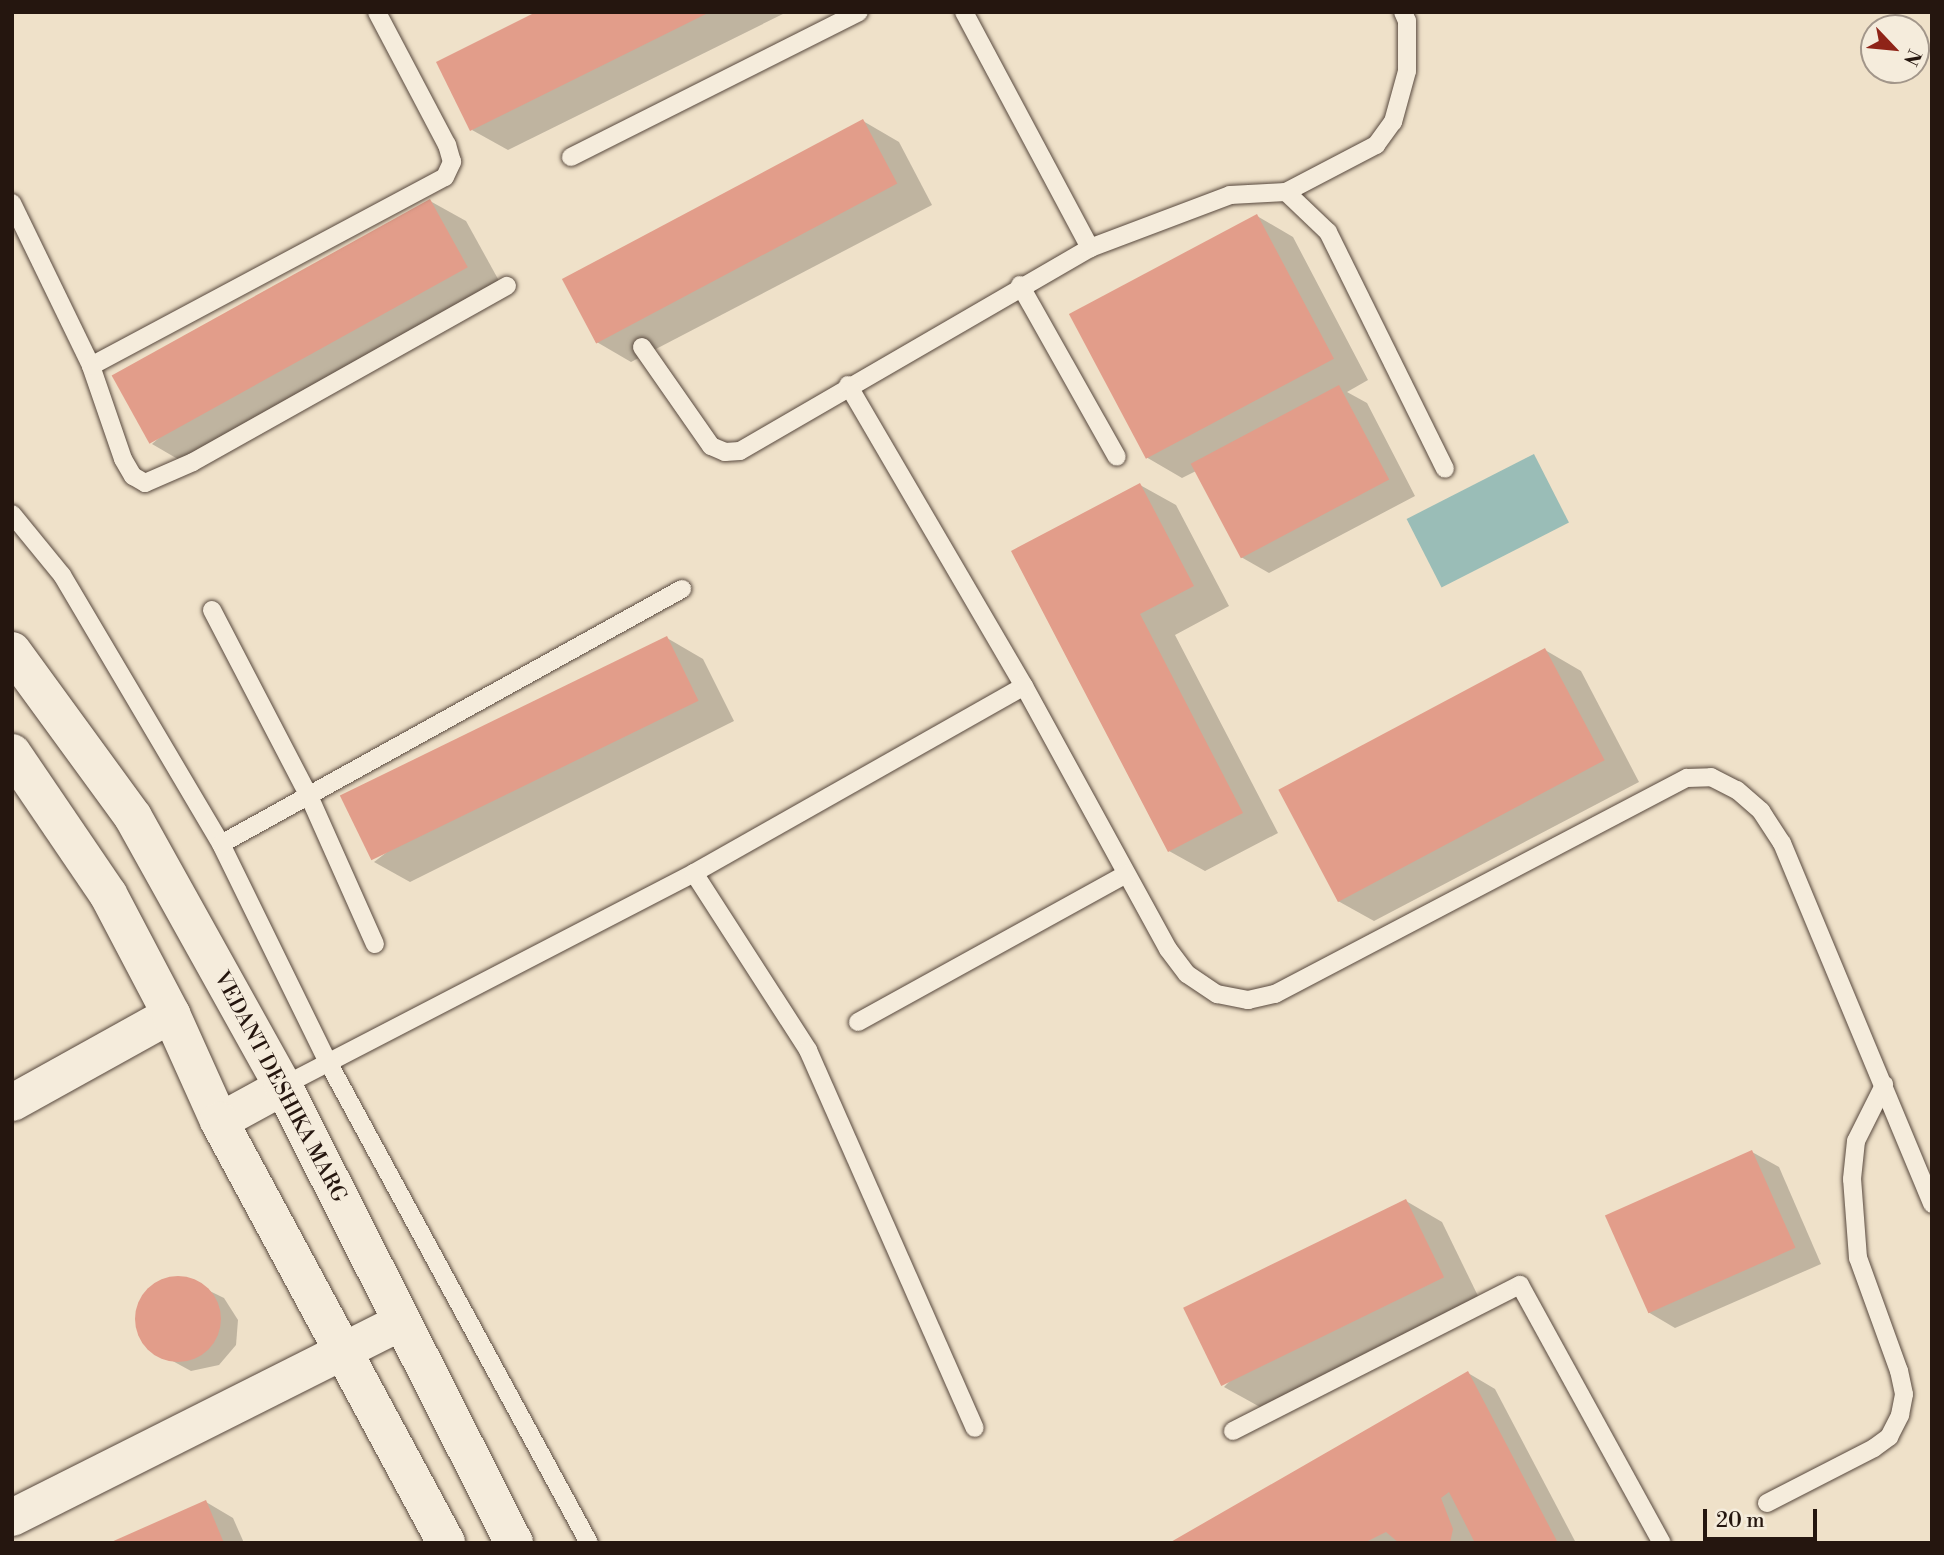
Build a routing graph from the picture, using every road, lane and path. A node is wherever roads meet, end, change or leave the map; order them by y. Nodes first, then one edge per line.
1 (377, 12) edge
2 (859, 12) edge
3 (964, 12) edge
4 (1403, 12) edge
5 (571, 158) dead end
6 (1286, 192) junction
7 (12, 203) edge
8 (1090, 248) junction
9 (1020, 285) junction
10 (507, 286) dead end
11 (642, 347) dead end
12 (91, 366) junction
13 (848, 385) junction
14 (1117, 457) dead end
15 (1445, 469) dead end
16 (12, 514) edge
17 (682, 589) dead end
18 (212, 610) dead end
19 (12, 651) edge
20 (1024, 686) junction
21 (12, 753) edge
22 (309, 796) junction
23 (221, 844) junction
24 (694, 873) junction
25 (1126, 874) junction
26 (375, 944) dead end
27 (171, 1014) junction
28 (858, 1022) dead end
29 (328, 1062) junction
30 (1884, 1085) junction
31 (283, 1086) junction
32 (12, 1102) edge
33 (219, 1121) junction
34 (1932, 1204) edge
35 (400, 1322) junction
36 (346, 1352) junction
37 (975, 1428) dead end
38 (1233, 1431) dead end
39 (1767, 1503) dead end
40 (12, 1517) edge
41 (446, 1543) edge
42 (514, 1543) edge
43 (589, 1543) edge
44 (1662, 1543) edge

1 - 12 lane
2 - 5 lane
3 - 8 lane
4 - 6 lane
6 - 8 lane
6 - 15 lane
7 - 12 lane
8 - 9 lane
9 - 13 lane
9 - 14 lane
10 - 12 lane
11 - 13 lane
13 - 20 lane
16 - 23 lane
17 - 22 lane
18 - 22 lane
19 - 31 main road, VEDANT DESHIKA MARG
20 - 24 lane
20 - 25 lane
21 - 27 main road
22 - 23 lane
22 - 26 lane
23 - 29 lane
24 - 29 lane
24 - 37 lane
25 - 28 lane
25 - 30 lane
27 - 32 street
27 - 33 main road
29 - 31 lane
29 - 43 lane
30 - 34 lane
30 - 39 lane
31 - 33 street
31 - 35 main road, VEDANT DESHIKA MARG
33 - 36 main road
35 - 36 street
35 - 42 main road, VEDANT DESHIKA MARG
36 - 40 street
36 - 41 main road
38 - 44 lane

